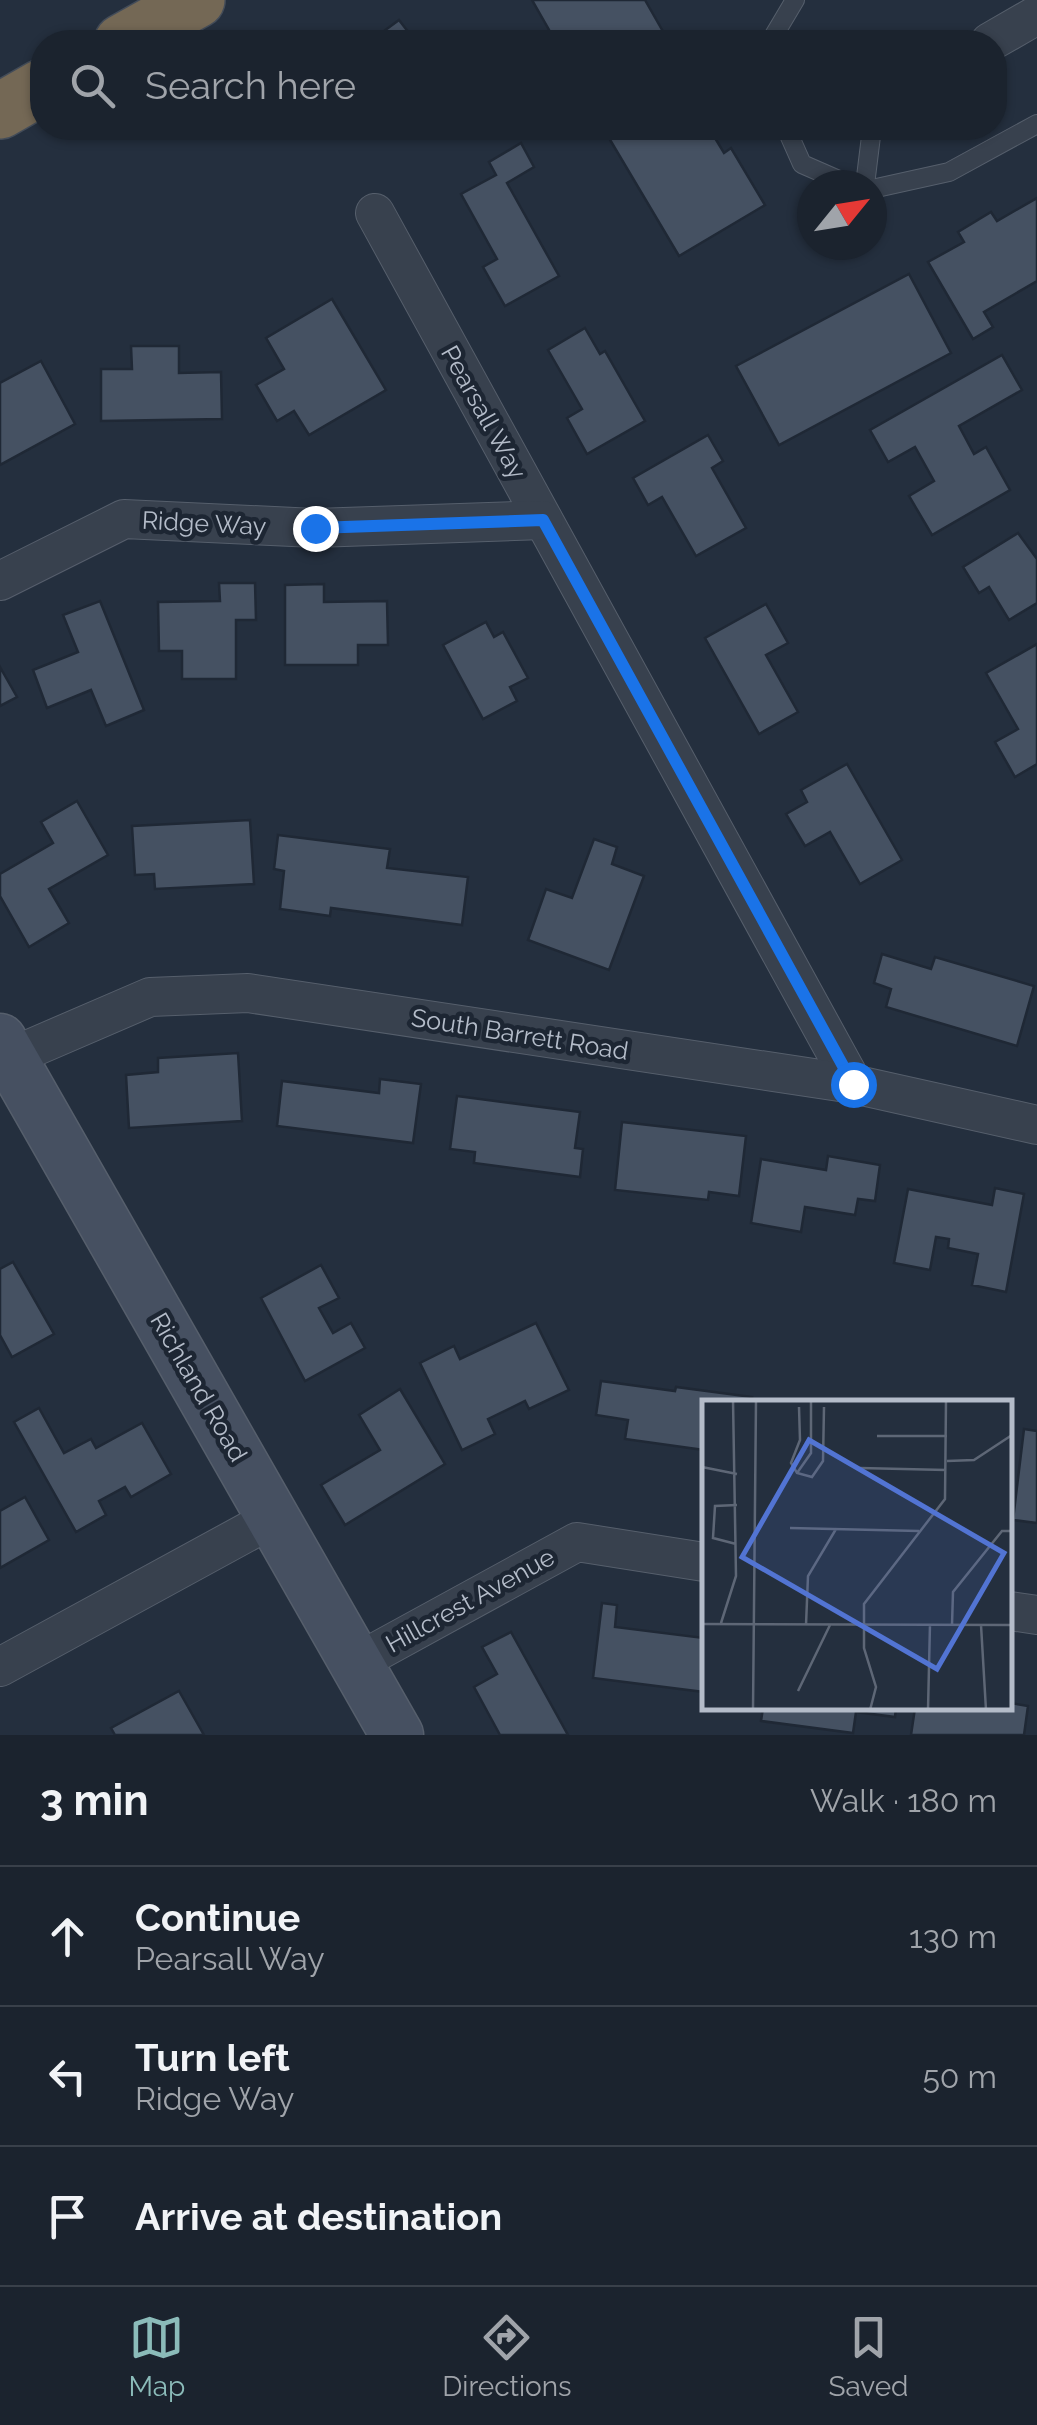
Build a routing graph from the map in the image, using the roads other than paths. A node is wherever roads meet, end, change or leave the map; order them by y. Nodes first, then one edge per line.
1 (197, 0) edge
2 (795, 0) edge
3 (1037, 16) edge
4 (143, 30) edge
5 (777, 30) edge
6 (1007, 33) edge
7 (30, 94) edge
8 (0, 111) edge
9 (1037, 124) edge
10 (791, 140) edge
11 (871, 140) edge
12 (816, 170) edge
13 (867, 170) edge
14 (887, 186) edge
15 (375, 213) dead end
16 (543, 520) junction
17 (0, 582) edge
18 (4, 1053) edge
19 (853, 1084) junction
20 (1037, 1125) edge
21 (274, 1518) junction
22 (702, 1562) edge
23 (1012, 1611) edge
24 (1037, 1616) edge
25 (356, 1663) junction
26 (0, 1667) edge
27 (397, 1735) edge

1 - 4 highway
2 - 5 lane
3 - 6 street
7 - 8 highway
9 - 14 lane
10 - 12 lane
11 - 13 lane
15 - 16 street, Pearsall Way
16 - 17 street, Ridge Way
16 - 19 street, Pearsall Way
18 - 19 street, South Barrett Road
18 - 21 street, Richland Road
19 - 20 street, South Barrett Road
21 - 25 street, Richland Road
21 - 26 street
22 - 25 street, Hillcrest Avenue
23 - 24 street
25 - 27 street, Richland Road

